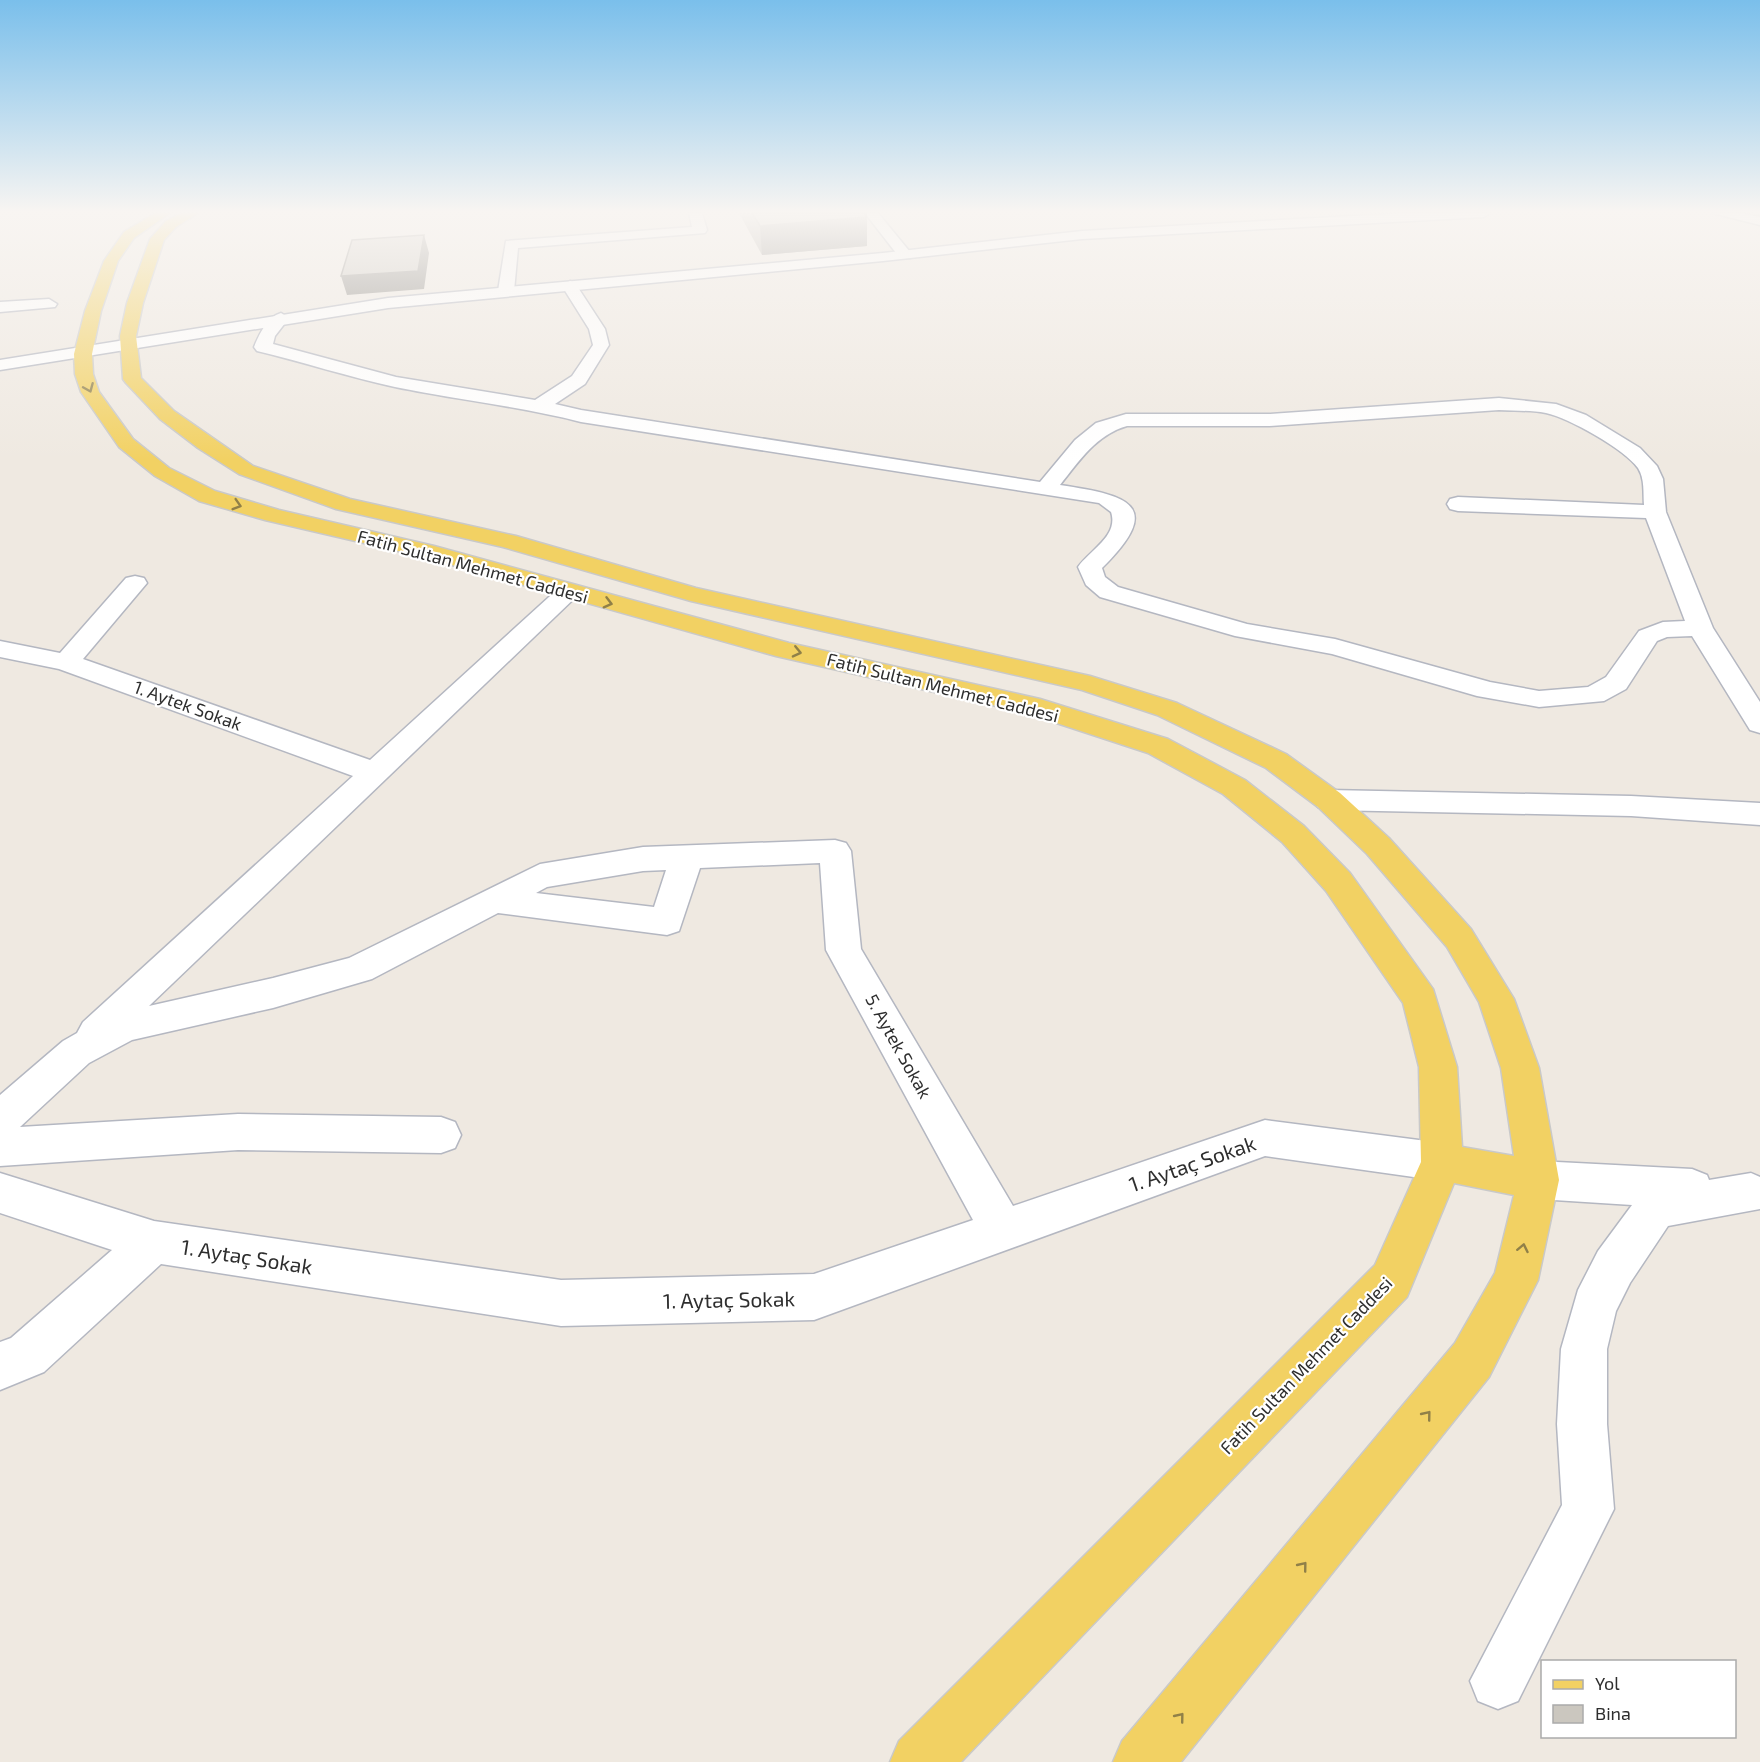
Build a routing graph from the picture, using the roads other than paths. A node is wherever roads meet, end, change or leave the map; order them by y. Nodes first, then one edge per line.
1 (99, 295) edge
2 (138, 295) edge
3 (430, 295) edge
4 (449, 295) edge
5 (576, 295) edge
6 (50, 304) dead end
7 (0, 307) edge
8 (281, 318) junction
9 (128, 341) junction
10 (85, 348) junction
11 (0, 358) edge
12 (0, 365) edge
13 (540, 405) junction
14 (1047, 487) junction
15 (1458, 504) dead end
16 (1655, 512) junction
17 (135, 583) dead end
18 (569, 592) junction
19 (1700, 628) junction
20 (0, 649) edge
21 (66, 662) junction
22 (1760, 724) edge
23 (373, 772) junction
24 (1329, 800) junction
25 (1760, 814) edge
26 (686, 860) junction
27 (495, 900) junction
28 (76, 1052) junction
29 (0, 1120) edge
30 (441, 1135) dead end
31 (0, 1147) edge
32 (1442, 1162) junction
33 (1538, 1180) junction
34 (1756, 1191) edge
35 (0, 1193) edge
36 (1002, 1229) junction
37 (154, 1242) junction
38 (0, 1366) edge
39 (1498, 1681) dead end
40 (920, 1762) edge
41 (1143, 1762) edge

1 - 10 main road, Fatih Sultan Mehmet Caddesi
2 - 9 main road, Fatih Sultan Mehmet Caddesi
3 - 9 street
4 - 8 street
5 - 13 street
6 - 7 street
8 - 9 street
8 - 13 street
9 - 10 street
9 - 24 main road, Fatih Sultan Mehmet Caddesi
10 - 11 street
10 - 12 street
10 -> 18 main road, Fatih Sultan Mehmet Caddesi
13 - 14 street
14 - 16 street
14 - 19 street
15 - 16 street
16 - 19 street
17 - 21 street
18 - 23 street
18 -> 32 main road, Fatih Sultan Mehmet Caddesi
19 - 22 street
20 - 21 street, 1. Aytek Sokak
21 - 23 street, 1. Aytek Sokak
23 - 28 street
24 - 25 street
24 - 33 main road, Fatih Sultan Mehmet Caddesi
26 - 27 street
26 - 27 street
26 - 36 street, 5. Aytek Sokak
27 - 28 street
28 - 29 street
30 - 31 street
32 - 33 main road
32 - 36 street, 1. Aytaç Sokak
32 - 40 main road, Fatih Sultan Mehmet Caddesi
33 - 34 street
41 -> 33 main road, Fatih Sultan Mehmet Caddesi
34 - 39 street
35 - 37 street, 1. Aytaç Sokak
36 - 37 street, 1. Aytaç Sokak
37 - 38 street

